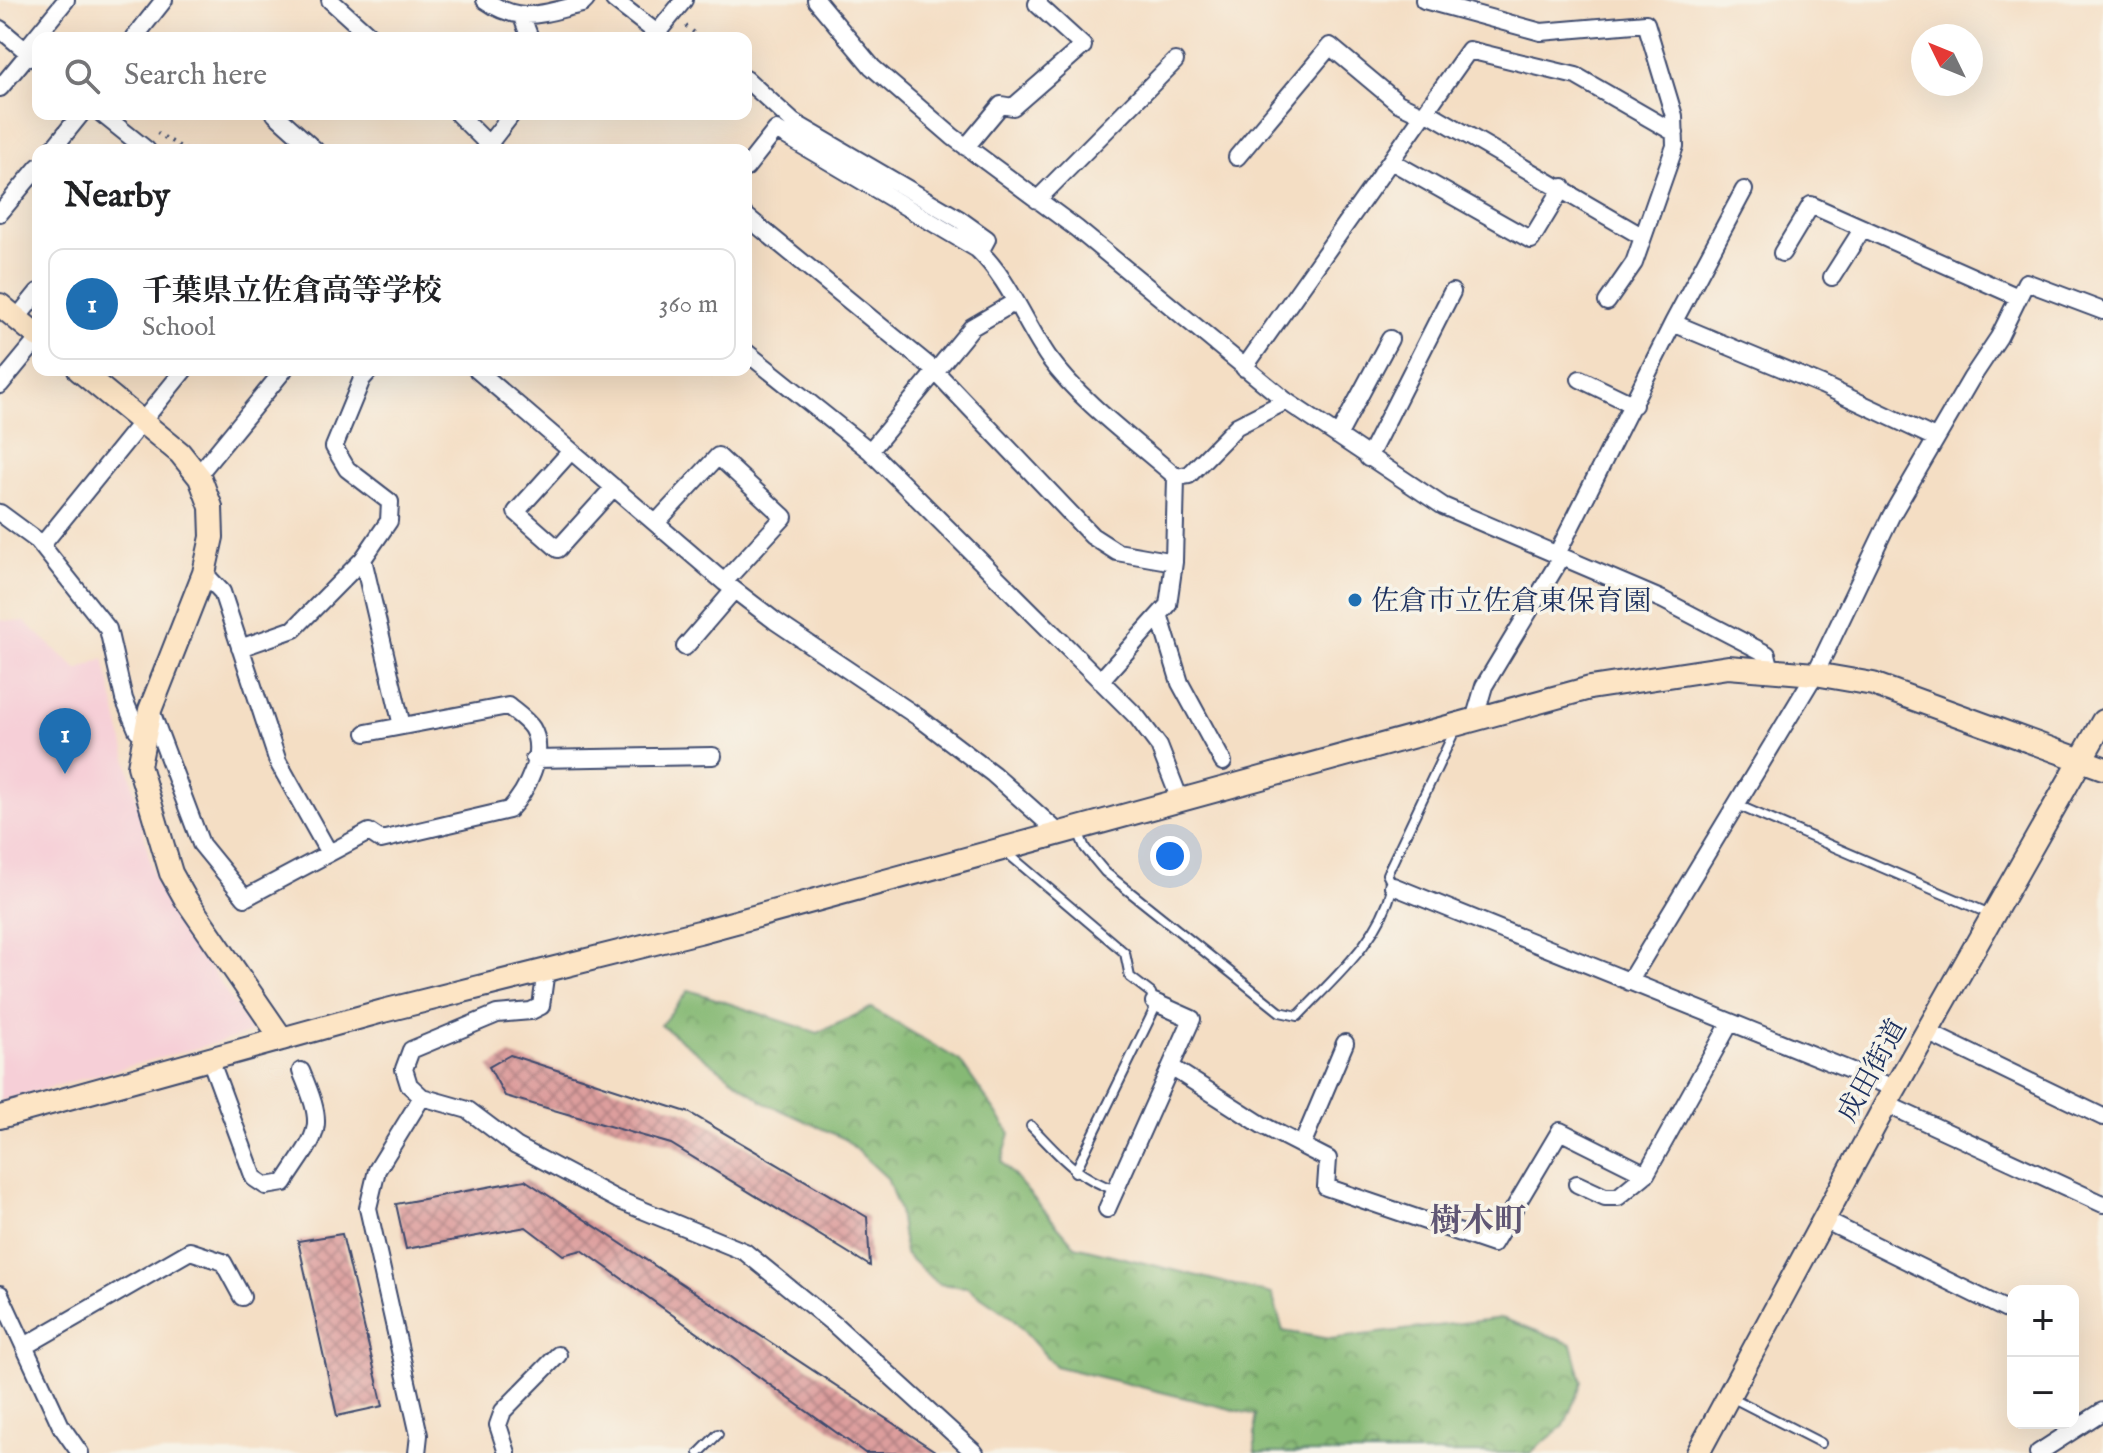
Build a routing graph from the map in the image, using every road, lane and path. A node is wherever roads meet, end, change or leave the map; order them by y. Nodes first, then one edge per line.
1 (66, 0) edge
2 (164, 0) edge
3 (330, 0) edge
4 (485, 0) edge
5 (586, 0) edge
6 (614, 0) edge
7 (684, 0) edge
8 (816, 0) edge
9 (1039, 0) edge
10 (1424, 0) edge
11 (522, 17) junction
12 (0, 29) edge
13 (46, 32) edge
14 (139, 32) edge
15 (365, 32) edge
16 (528, 32) edge
17 (656, 32) edge
18 (658, 32) edge
19 (31, 55) edge
20 (1175, 61) dead end
21 (752, 84) edge
22 (0, 88) edge
23 (1424, 113) junction
24 (76, 120) edge
25 (110, 120) edge
26 (282, 120) edge
27 (464, 120) edge
28 (508, 120) edge
29 (1675, 133) junction
30 (57, 144) edge
31 (140, 144) edge
32 (308, 144) edge
33 (487, 144) edge
34 (493, 144) edge
35 (966, 147) junction
36 (1237, 157) dead end
37 (752, 160) edge
38 (1391, 161) junction
39 (32, 174) edge
40 (1563, 187) junction
41 (1744, 190) dead end
42 (1037, 200) junction
43 (0, 213) edge
44 (752, 221) edge
45 (1863, 228) junction
46 (1643, 237) junction
47 (980, 252) junction
48 (1782, 253) dead end
49 (1832, 277) dead end
50 (1452, 292) dead end
51 (32, 296) edge
52 (2018, 297) junction
53 (1015, 302) junction
54 (1607, 302) dead end
55 (2103, 311) edge
56 (8, 312) edge
57 (1673, 323) junction
58 (32, 333) edge
59 (1390, 339) dead end
60 (32, 345) edge
61 (752, 357) edge
62 (1244, 368) junction
63 (934, 370) junction
64 (86, 376) edge
65 (179, 376) edge
66 (279, 376) edge
67 (365, 376) edge
68 (484, 376) edge
69 (1580, 379) dead end
70 (0, 385) edge
71 (1286, 401) junction
72 (1634, 405) junction
73 (142, 422) junction
74 (1338, 436) junction
75 (1935, 438) junction
76 (571, 451) junction
77 (870, 451) junction
78 (1368, 458) junction
79 (198, 475) junction
80 (1176, 477) junction
81 (614, 487) junction
82 (0, 513) edge
83 (656, 523) junction
84 (42, 545) junction
85 (1559, 557) junction
86 (363, 559) junction
87 (1174, 562) junction
88 (204, 573) junction
89 (729, 586) junction
90 (1160, 617) junction
91 (685, 647) dead end
92 (240, 648) junction
93 (1771, 670) junction
94 (1815, 674) junction
95 (1100, 681) junction
96 (147, 719) junction
97 (2103, 721) edge
98 (1466, 722) junction
99 (402, 726) junction
100 (366, 733) dead end
101 (713, 756) dead end
102 (534, 759) junction
103 (1223, 762) dead end
104 (2093, 764) edge
105 (1180, 800) junction
106 (1737, 805) junction
107 (1068, 831) junction
108 (1002, 849) junction
109 (329, 853) junction
110 (1393, 886) junction
111 (1993, 915) junction
112 (546, 970) junction
113 (1629, 982) junction
114 (1154, 1002) junction
115 (1730, 1023) junction
116 (1927, 1032) junction
117 (282, 1039) junction
118 (1345, 1043) dead end
119 (210, 1059) junction
120 (1171, 1067) junction
121 (301, 1071) dead end
122 (1890, 1096) junction
123 (422, 1097) junction
124 (0, 1117) edge
125 (2103, 1117) edge
126 (1031, 1126) dead end
127 (1302, 1145) junction
128 (1075, 1172) junction
129 (1646, 1174) junction
130 (1577, 1184) dead end
131 (1115, 1190) junction
132 (2103, 1204) edge
133 (1107, 1209) dead end
134 (1822, 1219) junction
135 (0, 1294) edge
136 (242, 1297) dead end
137 (2007, 1310) edge
138 (25, 1346) junction
139 (558, 1355) dead end
140 (1729, 1396) junction
141 (2103, 1411) edge
142 (718, 1434) dead end
143 (1821, 1443) dead end
144 (80, 1453) edge
145 (417, 1453) edge
146 (507, 1453) edge
147 (699, 1453) edge
148 (975, 1453) edge
149 (1698, 1453) edge
150 (2038, 1453) edge

1 - 13 street
2 - 14 street
3 - 15 street
4 - 11 street
5 - 11 street
6 - 17 street
7 - 18 street
8 - 35 street
9 - 35 street
10 - 29 street
11 - 16 street
12 - 19 street
19 - 22 street
20 - 42 street
21 - 47 street
23 - 29 street
23 - 36 street
23 - 38 street
23 - 40 street
24 - 30 street
25 - 31 street
26 - 32 street
27 - 33 street
28 - 34 street
29 - 46 street
35 - 42 street
37 - 47 street
38 - 40 street
38 - 62 street
39 - 43 street
40 - 46 street
41 - 57 street
42 - 62 street
44 - 63 street
45 - 48 street
45 - 49 street
45 - 52 street
46 - 54 street
47 - 53 street
50 - 78 street
51 - 56 street
52 - 55 street
52 - 75 street
53 - 63 street
53 - 80 street
56 - 58 street
57 - 72 street
57 - 75 street
59 - 74 street
60 - 70 street
61 - 77 street
62 - 71 street
63 - 77 street
63 - 87 street
64 - 73 street
65 - 73 street
66 - 79 street
67 - 86 street
68 - 76 street
69 - 72 street
71 - 74 street
71 - 80 street
72 - 85 street
73 - 79 street
73 - 84 street
74 - 78 street
75 - 94 street
76 - 81 street
76 - 81 street
77 - 95 street
78 - 85 street
79 - 88 street
80 - 87 street
81 - 83 street
82 - 84 street
83 - 89 street
83 - 89 street
84 - 96 street
85 - 93 street
85 - 98 street
86 - 92 street
86 - 99 street
87 - 90 street
88 - 92 street
88 - 96 street
89 - 91 street
89 - 107 street
90 - 95 street
90 - 103 street
92 - 109 street
93 - 94 street
93 - 98 street
94 - 104 street
94 - 106 street
95 - 105 street
96 - 109 street
96 - 117 street
97 - 104 street, 成田街道
98 - 105 street
98 - 110 lane
99 - 100 street
99 - 102 street
101 - 102 street
102 - 109 street
104 - 111 street, 成田街道
105 - 107 street
106 - 111 lane
106 - 113 street
107 - 108 street
107 - 110 lane
108 - 112 street
108 - 114 lane
110 - 113 street
111 - 116 street, 成田街道
112 - 117 street
112 - 123 street
113 - 115 street
114 - 120 street
114 - 128 lane
115 - 122 street
115 - 129 street
116 - 122 street, 成田街道
116 - 125 street
117 - 119 street
118 - 127 street
119 - 121 street
119 - 124 street
120 - 127 street
120 - 131 street
122 - 132 street
122 - 134 street, 成田街道
123 - 145 street
123 - 148 street
126 - 128 lane
127 - 129 street
128 - 131 lane
129 - 130 street
131 - 133 street
134 - 137 street
134 - 140 street, 成田街道
135 - 138 street
136 - 138 street
138 - 144 street
139 - 146 street
140 - 143 lane
140 - 149 street, 成田街道
141 - 150 street
142 - 147 lane

